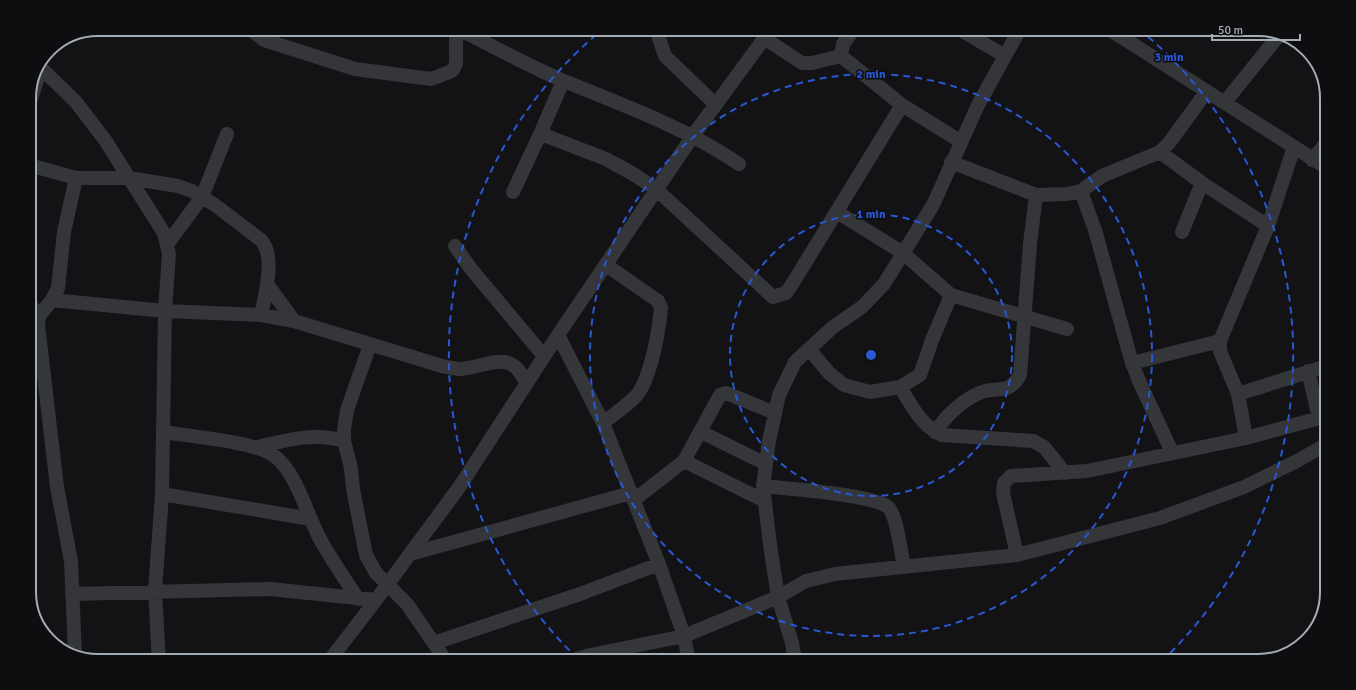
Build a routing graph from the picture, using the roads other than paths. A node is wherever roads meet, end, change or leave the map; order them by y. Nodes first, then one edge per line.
1 (259, 36) edge
2 (457, 36) edge
3 (471, 36) edge
4 (658, 36) edge
5 (766, 36) edge
6 (770, 36) edge
7 (849, 36) edge
8 (971, 36) edge
9 (1016, 36) edge
10 (1120, 36) edge
11 (1276, 39) edge
12 (841, 56) junction
13 (1005, 56) junction
14 (42, 71) edge
15 (563, 81) junction
16 (1207, 91) junction
17 (1225, 102) junction
18 (715, 104) junction
19 (902, 105) junction
20 (541, 132) junction
21 (227, 134) dead end
22 (692, 137) junction
23 (960, 141) junction
24 (1294, 147) junction
25 (1320, 150) edge
26 (1160, 152) junction
27 (1312, 160) junction
28 (951, 162) junction
29 (739, 164) dead end
30 (1320, 164) edge
31 (36, 167) edge
32 (76, 178) junction
33 (129, 178) junction
34 (1202, 183) junction
35 (657, 190) junction
36 (1081, 191) junction
37 (513, 192) dead end
38 (1036, 195) junction
39 (202, 197) junction
40 (837, 212) junction
41 (1268, 226) junction
42 (1182, 232) dead end
43 (168, 243) junction
44 (454, 246) dead end
45 (903, 253) junction
46 (606, 265) junction
47 (267, 284) junction
48 (951, 295) junction
49 (52, 300) junction
50 (165, 310) junction
51 (36, 312) edge
52 (261, 315) junction
53 (39, 316) junction
54 (1025, 317) junction
55 (294, 321) junction
56 (1066, 329) dead end
57 (558, 335) junction
58 (1220, 341) junction
59 (370, 345) junction
60 (808, 349) junction
61 (544, 356) junction
62 (1132, 363) junction
63 (1320, 368) edge
64 (1308, 371) junction
65 (526, 383) junction
66 (900, 387) junction
67 (1238, 394) junction
68 (1320, 408) edge
69 (775, 413) junction
70 (1320, 418) edge
71 (603, 423) junction
72 (163, 432) junction
73 (701, 432) junction
74 (935, 432) junction
75 (1246, 438) junction
76 (344, 441) junction
77 (258, 447) junction
78 (1320, 448) edge
79 (1172, 452) junction
80 (684, 462) junction
81 (766, 464) junction
82 (1065, 472) junction
83 (763, 486) junction
84 (162, 494) junction
85 (633, 497) junction
86 (765, 501) junction
87 (311, 519) junction
88 (410, 554) junction
89 (1017, 555) junction
90 (659, 564) junction
91 (904, 566) junction
92 (388, 584) junction
93 (155, 591) junction
94 (72, 594) junction
95 (778, 597) junction
96 (358, 599) junction
97 (376, 600) junction
98 (684, 636) junction
99 (434, 643) junction
100 (75, 650) edge
101 (159, 654) edge
102 (338, 654) edge
103 (441, 654) edge
104 (595, 654) edge
105 (688, 654) edge
106 (794, 654) edge

1 - 2 street
3 - 15 street
4 - 18 street
5 - 18 street
6 - 12 street
7 - 12 street
8 - 13 street
9 - 13 street
10 - 16 street
11 - 17 street
12 - 19 street
13 - 23 street
14 - 33 street
15 - 20 street
15 - 22 street
16 - 17 street
16 - 26 street
17 - 24 street
18 - 22 street
19 - 23 street
19 - 40 street
20 - 35 street
20 - 37 street
21 - 39 street
22 - 29 street
22 - 35 street
23 - 28 street
24 - 27 street
24 - 41 street
25 - 27 street
26 - 34 street
26 - 36 street
27 - 30 street
28 - 38 street
28 - 45 street
31 - 32 street
32 - 33 street
32 - 49 street
33 - 39 street
33 - 43 street
34 - 41 street
34 - 42 street
35 - 40 street
35 - 46 street
36 - 38 street
36 - 62 street
38 - 54 street
39 - 43 street
39 - 47 street
40 - 45 street
41 - 58 street
43 - 50 street
44 - 61 street
45 - 48 street
45 - 60 street
46 - 57 street
46 - 71 street
47 - 52 street
47 - 55 street
48 - 54 street
48 - 66 street
49 - 50 street
49 - 53 street
50 - 52 street
50 - 72 street
51 - 53 street
52 - 55 street
53 - 94 street
54 - 56 street
54 - 74 street
55 - 59 street
57 - 61 street
57 - 71 street
58 - 62 street
58 - 67 street
59 - 65 street
59 - 76 street
60 - 66 street
60 - 69 street
61 - 65 street
62 - 79 street
63 - 64 street
64 - 67 street
64 - 68 street
65 - 88 street
66 - 74 street
67 - 75 street
69 - 73 street
69 - 81 street
70 - 75 street
71 - 85 street
72 - 77 street
72 - 84 street
73 - 80 street
73 - 81 street
74 - 82 street
75 - 79 street
76 - 77 street
76 - 92 street
77 - 87 street
78 - 89 street
79 - 82 street
80 - 85 street
80 - 86 street
81 - 83 street
82 - 89 street
83 - 86 street
83 - 91 street
84 - 87 street
84 - 93 street
85 - 88 street
85 - 90 street
86 - 95 street
87 - 96 street
88 - 92 street
89 - 91 street
90 - 98 street
90 - 99 street
91 - 95 street
92 - 97 street
92 - 99 street
93 - 94 street
93 - 96 street
93 - 101 street
94 - 100 street
95 - 98 street
95 - 106 street
96 - 97 street
97 - 102 street
98 - 104 street
98 - 105 street
99 - 103 street

